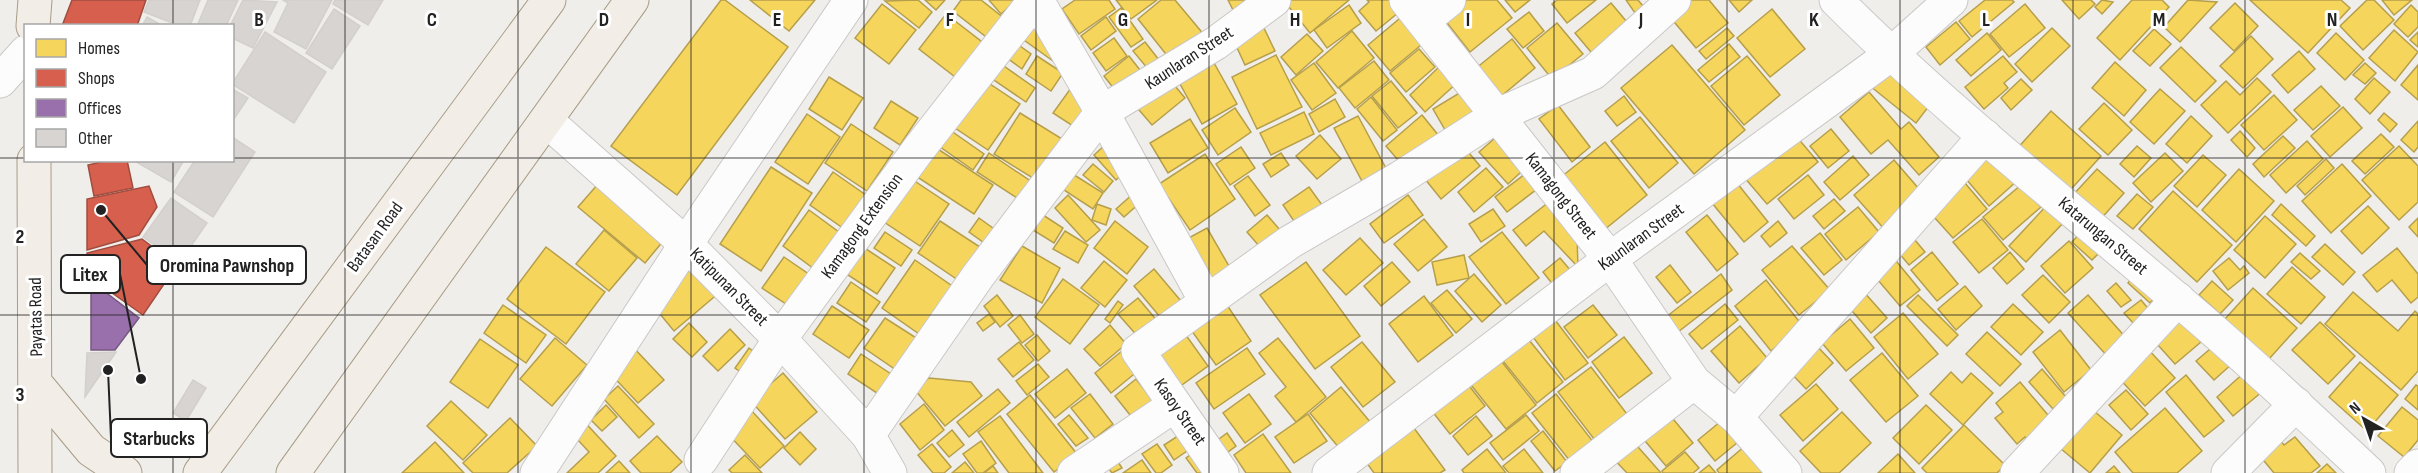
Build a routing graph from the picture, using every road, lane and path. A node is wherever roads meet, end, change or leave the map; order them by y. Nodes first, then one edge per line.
1 (35, 0) edge
2 (549, 0) edge
3 (632, 0) edge
4 (851, 0) edge
5 (1036, 0) edge
6 (1274, 0) edge
7 (1449, 0) edge
8 (1836, 0) edge
9 (1951, 0) edge
10 (1666, 2) edge
11 (1415, 10) edge
12 (33, 24) edge
13 (24, 54) edge
14 (1890, 55) junction
15 (0, 81) edge
16 (1102, 112) junction
17 (1498, 115) junction
18 (547, 121) junction
19 (1985, 136) junction
20 (34, 162) edge
21 (686, 244) junction
22 (1610, 259) junction
23 (2178, 299) junction
24 (1206, 301) junction
25 (780, 339) junction
26 (1694, 382) junction
27 (37, 385) junction
28 (2296, 404) junction
29 (1175, 405) junction
30 (1736, 417) junction
31 (868, 435) junction
32 (2418, 466) edge
33 (1594, 468) edge
34 (703, 469) edge
35 (35, 473) edge
36 (125, 473) edge
37 (200, 473) edge
38 (293, 473) edge
39 (537, 473) edge
40 (890, 473) edge
41 (1074, 473) edge
42 (1222, 473) edge
43 (1329, 473) edge
44 (1785, 473) edge
45 (2017, 473) edge
46 (2228, 473) edge
47 (2369, 473) edge
48 (2411, 473) edge

1 - 12 main road
2 - 37 main road, Batasan Road
3 - 18 main road
4 - 21 street
5 - 16 street
5 - 25 street, Kamagong Extension
6 - 16 street, Kaunlaran Street
7 - 11 street
8 - 14 street, Katarungan Street
9 - 14 street, Kaunlaran Street
10 - 17 street
11 - 17 street, Kamagong Street
13 - 15 street
14 - 19 street, Katarungan Street
14 - 22 street, Kaunlaran Street
16 - 24 street
16 - 31 street
17 - 22 street, Kamagong Street
17 - 24 street
18 - 21 street, Katipunan Street
18 - 38 main road
19 - 23 street, Katarungan Street
19 - 30 street
20 - 27 main road, Payatas Road
21 - 25 street, Katipunan Street
21 - 39 street
22 - 26 street, Kamagong Street
22 - 43 street, Kaunlaran Street
23 - 28 street, Katarungan Street
23 - 45 street
24 - 29 street, Kasoy Street
25 - 31 street, Katipunan Street
25 - 34 street, Kamagong Extension
26 - 30 street, Kamagong Street
26 - 33 street
27 - 35 main road, Payatas Road
27 - 36 main road
28 - 46 street
28 - 47 street, Katarungan Street
29 - 41 street
29 - 42 street, Kasoy Street
30 - 44 street, Kamagong Street
31 - 40 street, Katipunan Street
32 - 48 street

